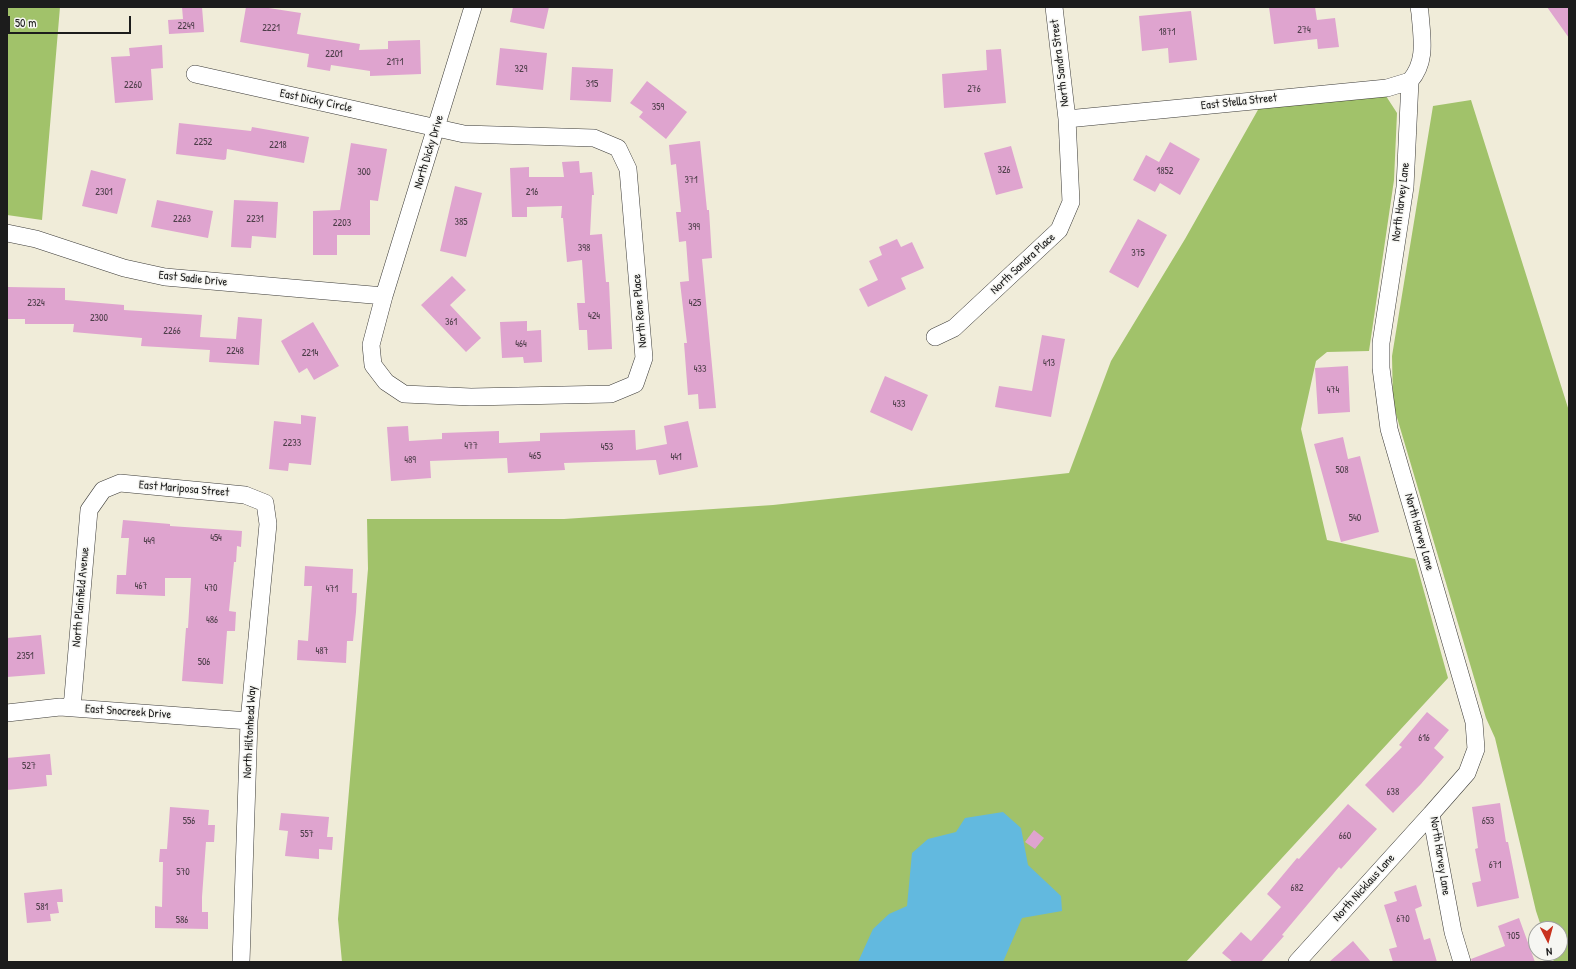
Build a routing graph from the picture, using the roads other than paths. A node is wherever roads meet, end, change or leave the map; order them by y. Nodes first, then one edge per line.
1 (473, 7) edge
2 (1054, 7) edge
3 (1419, 7) edge
4 (195, 74) dead end
5 (1410, 81) junction
6 (1067, 119) junction
7 (437, 128) junction
8 (7, 233) edge
9 (384, 296) junction
10 (935, 337) dead end
11 (103, 490) joint
12 (265, 503) joint
13 (72, 708) junction
14 (7, 713) edge
15 (249, 721) junction
16 (1431, 814) junction
17 (242, 962) edge
18 (1296, 962) edge
19 (1462, 962) edge

1 - 7 street, North Dicky Drive
2 - 6 street, North Sandra Street
3 - 5 street
4 - 7 street, East Dicky Circle
5 - 6 street, East Stella Street
5 - 16 street, North Harvey Lane
6 - 10 street, North Sandra Place
7 - 9 street, North Dicky Drive
7 - 9 street, North Rene Place
8 - 9 street, East Sadie Drive
11 - 12 street, East Mariposa Street
11 - 13 street, North Plainfield Avenue
12 - 15 street, North Hiltonhead Way
13 - 14 street, East Snocreek Drive
13 - 15 street, East Snocreek Drive
15 - 17 street, North Hiltonhead Way
16 - 18 street, North Nicklaus Lane
16 - 19 street, North Harvey Lane

